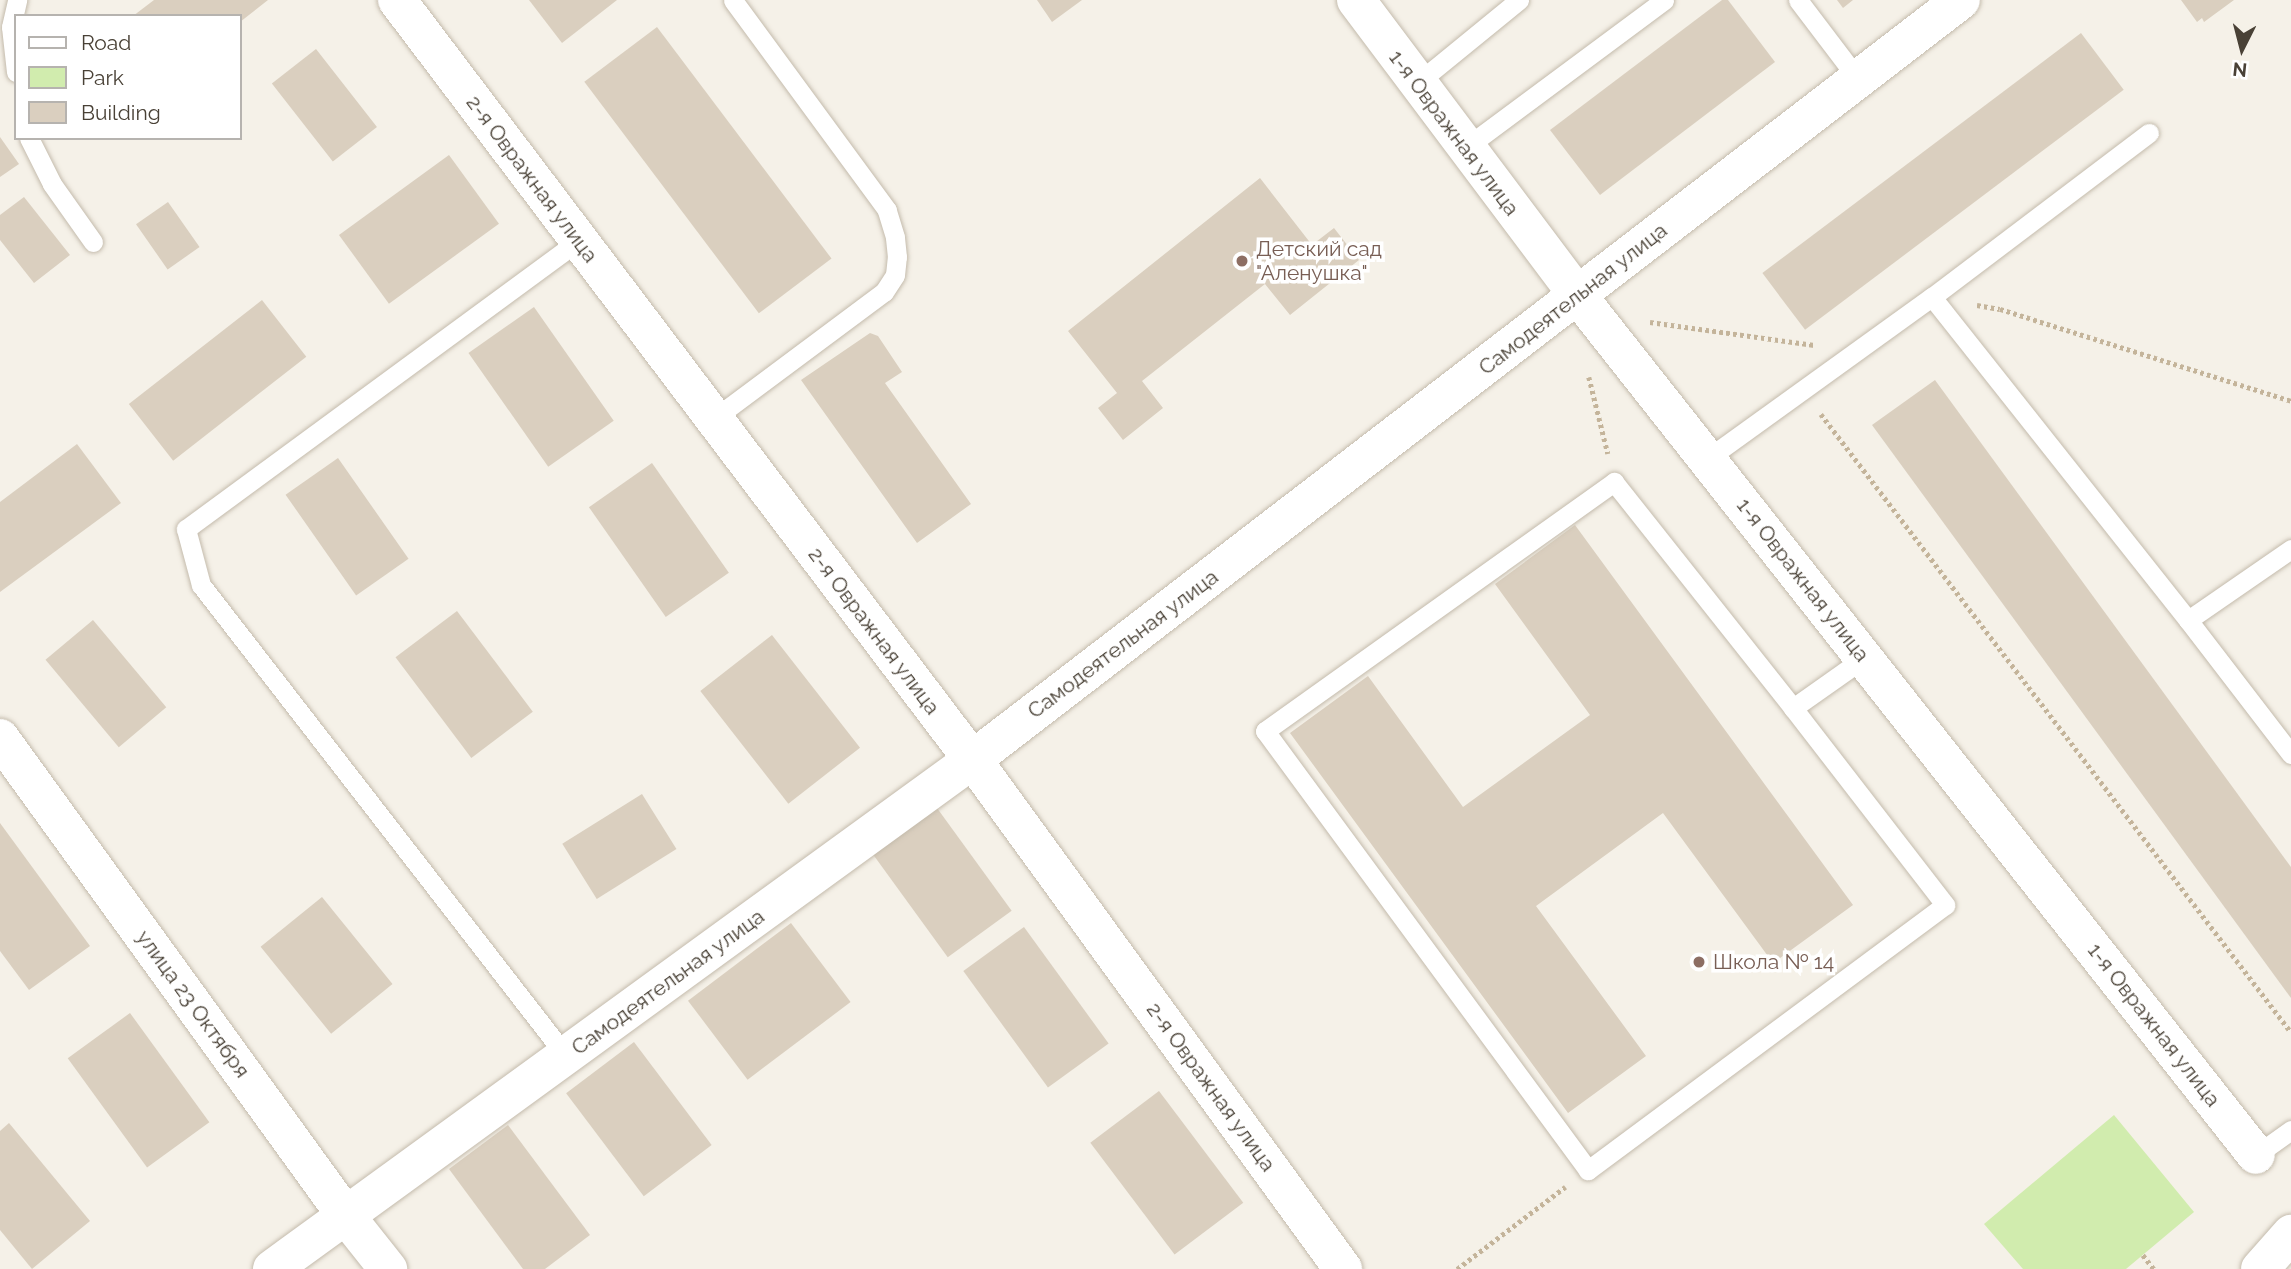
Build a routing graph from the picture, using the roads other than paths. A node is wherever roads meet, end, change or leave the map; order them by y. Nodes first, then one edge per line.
1 (397, 0) edge
2 (733, 0) edge
3 (1356, 0) edge
4 (1519, 0) edge
5 (1664, 0) edge
6 (1798, 0) edge
7 (1961, 0) edge
8 (14, 15) edge
9 (14, 54) edge
10 (1858, 79) junction
11 (1416, 84) junction
12 (2148, 133) dead end
13 (30, 140) edge
14 (1465, 148) junction
15 (578, 241) junction
16 (93, 242) dead end
17 (1932, 297) junction
18 (1585, 305) junction
19 (712, 419) junction
20 (1707, 459) junction
21 (2291, 549) edge
22 (2188, 620) junction
23 (1864, 658) junction
24 (1793, 708) junction
25 (0, 738) edge
26 (2291, 754) edge
27 (972, 760) junction
28 (566, 1056) junction
29 (2291, 1130) edge
30 (2256, 1155) joint
31 (346, 1216) junction
32 (2291, 1234) edge
33 (272, 1269) edge
34 (388, 1269) edge
35 (1343, 1269) edge
36 (2260, 1269) edge

1 - 15 street, 2-я Овражная улица
2 - 19 lane
3 - 11 street, 1-я Овражная улица
4 - 11 lane
5 - 14 lane
6 - 10 lane
7 - 10 street, Самодеятельная улица
8 - 9 lane
10 - 18 street, Самодеятельная улица
11 - 14 street, 1-я Овражная улица
12 - 17 lane
13 - 16 lane
14 - 18 street, 1-я Овражная улица
15 - 19 street, 2-я Овражная улица
15 - 28 lane
17 - 20 lane
17 - 22 lane
18 - 20 street, 1-я Овражная улица
18 - 27 street, Самодеятельная улица
19 - 27 street, 2-я Овражная улица
20 - 23 street, 1-я Овражная улица
21 - 22 lane
22 - 26 lane
23 - 24 lane
23 - 30 street, 1-я Овражная улица
24 - 24 lane
25 - 31 street, улица 23 Октября
27 - 28 street, Самодеятельная улица
27 - 35 street, 2-я Овражная улица
28 - 31 street, Самодеятельная улица
29 - 30 lane
31 - 33 street, Самодеятельная улица
31 - 34 street, улица 23 Октября
32 - 36 street

